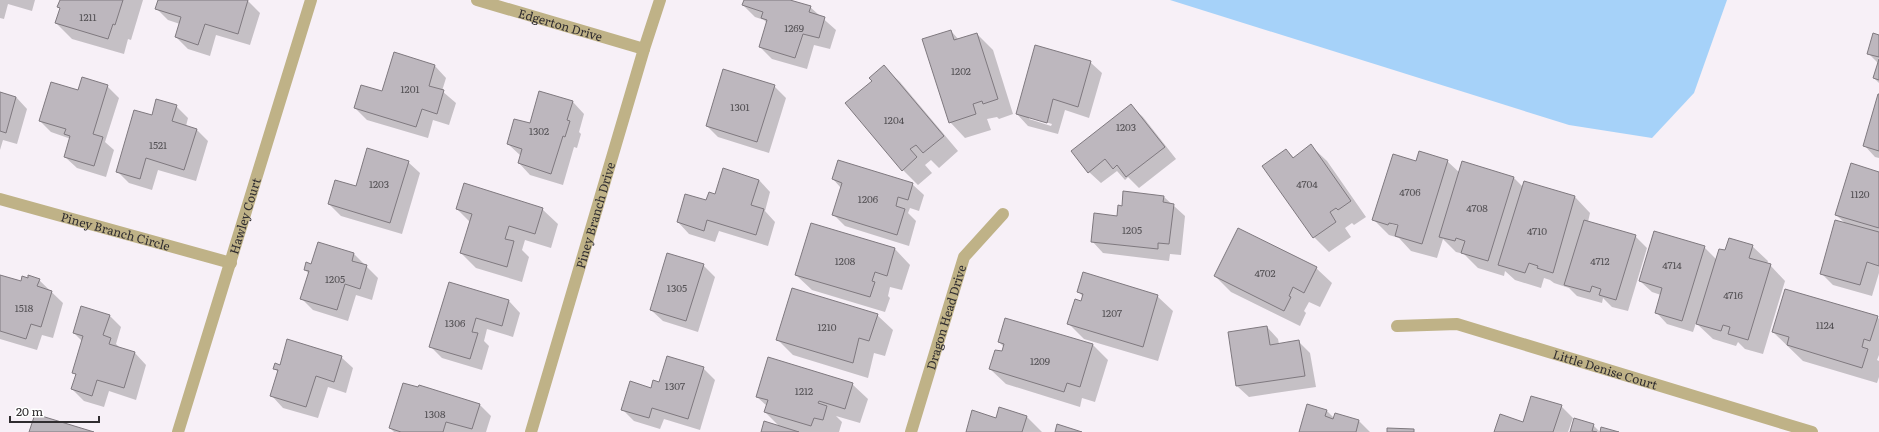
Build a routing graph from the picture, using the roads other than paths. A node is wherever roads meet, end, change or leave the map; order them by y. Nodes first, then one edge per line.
1 (311, 0) edge
2 (477, 0) edge
3 (660, 0) edge
4 (644, 49) junction
5 (0, 199) edge
6 (1003, 214) dead end
7 (230, 264) junction
8 (1397, 326) dead end
9 (178, 432) edge
10 (531, 432) edge
11 (911, 432) edge
12 (1812, 432) edge

1 - 7 street, Hawley Court
2 - 4 street, Edgerton Drive
3 - 4 street, Piney Branch Drive
4 - 10 street, Piney Branch Drive
5 - 7 street, Piney Branch Circle
6 - 11 street, Dragon Head Drive
7 - 9 street, Hawley Court
8 - 12 street, Little Denise Court

